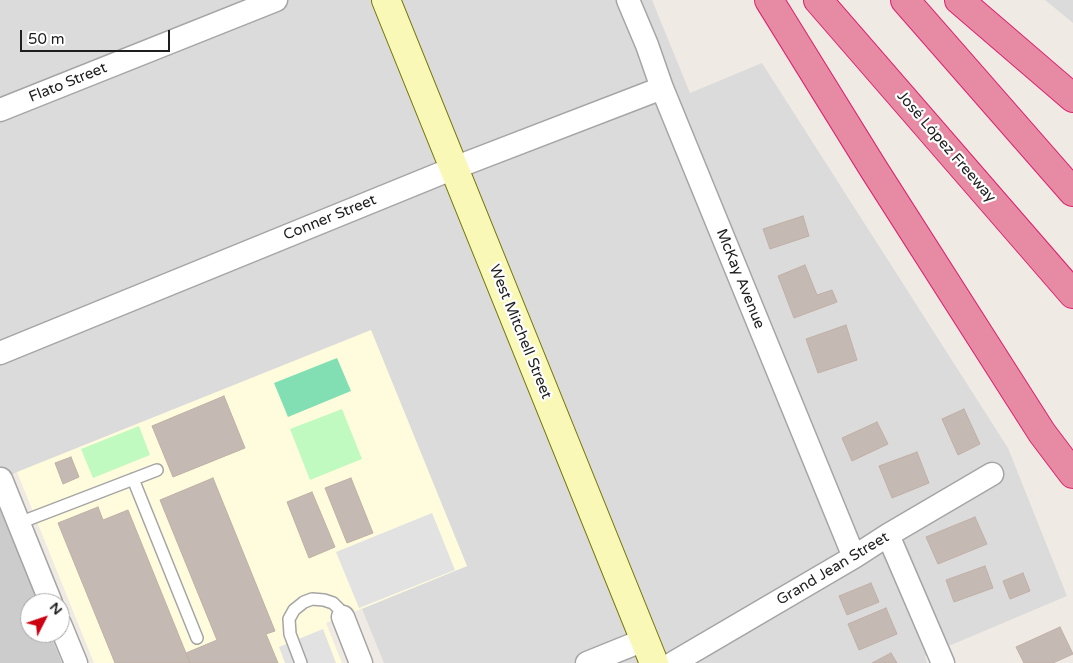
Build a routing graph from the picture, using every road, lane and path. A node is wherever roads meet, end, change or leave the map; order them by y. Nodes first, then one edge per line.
1 (276, 0) edge
2 (386, 0) edge
3 (628, 0) edge
4 (769, 0) edge
5 (818, 0) edge
6 (905, 0) edge
7 (959, 0) edge
8 (662, 88) junction
9 (1073, 98) edge
10 (0, 110) edge
11 (454, 168) junction
12 (1073, 192) edge
13 (1073, 294) edge
14 (0, 353) edge
15 (157, 470) dead end
16 (992, 474) dead end
17 (1073, 474) edge
18 (0, 479) edge
19 (133, 479) junction
20 (18, 523) junction
21 (888, 535) junction
22 (854, 557) junction
23 (47, 593) edge
24 (343, 617) joint
25 (197, 638) dead end
26 (68, 643) edge
27 (649, 652) edge
28 (76, 663) edge
29 (302, 663) edge
30 (361, 663) edge
31 (587, 663) edge
32 (673, 663) edge
33 (943, 663) edge

1 - 10 street, Flato Street
2 - 11 street, West Mitchell Street
3 - 8 street, McKay Avenue
4 - 17 highway
5 - 13 highway, José López Freeway
6 - 12 highway
7 - 9 highway
8 - 11 street, Conner Street
8 - 22 street, McKay Avenue
11 - 14 street, Conner Street
11 - 27 street, West Mitchell Street
15 - 19 lane
16 - 21 street, Grand Jean Street
18 - 20 street
19 - 20 lane
19 - 25 lane
20 - 23 street
21 - 22 street, Grand Jean Street
21 - 33 street
22 - 32 street, Grand Jean Street
24 - 29 lane
24 - 30 street
26 - 28 street
27 - 31 street

